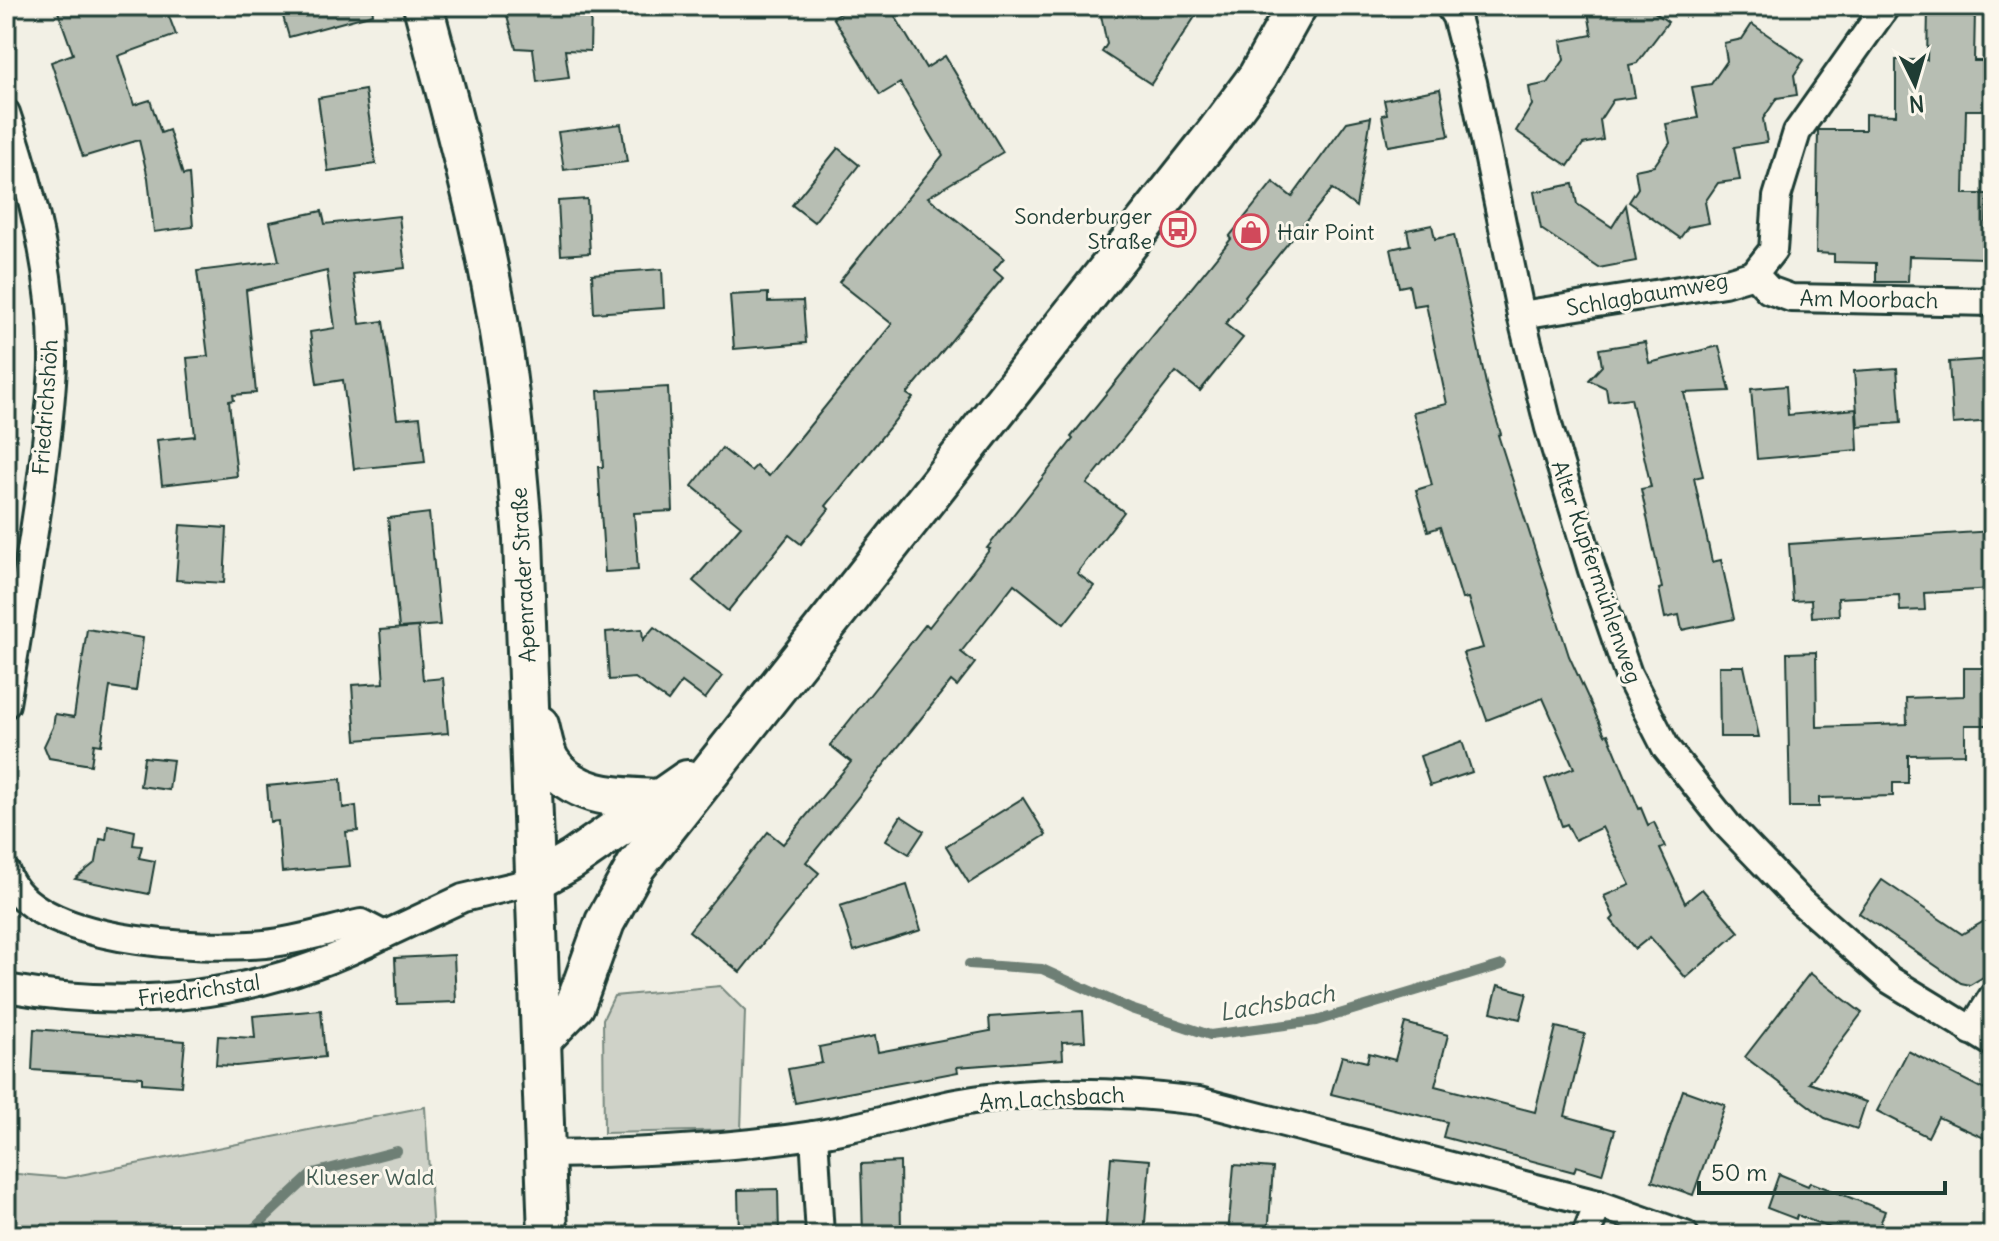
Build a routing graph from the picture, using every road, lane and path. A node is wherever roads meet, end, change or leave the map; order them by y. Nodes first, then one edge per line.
1 (423, 6) edge
2 (1297, 6) edge
3 (1449, 6) edge
4 (1886, 6) edge
5 (6, 113) edge
6 (1754, 274) junction
7 (1993, 302) edge
8 (1521, 315) junction
9 (529, 687) junction
10 (6, 704) edge
11 (730, 746) junction
12 (663, 799) junction
13 (636, 866) junction
14 (6, 872) edge
15 (535, 881) junction
16 (384, 935) junction
17 (6, 988) edge
18 (1993, 996) edge
19 (1982, 1037) edge
20 (541, 1040) junction
21 (814, 1135) junction
22 (545, 1154) junction
23 (1598, 1204) junction
24 (548, 1235) edge
25 (820, 1235) edge
26 (1586, 1235) edge
27 (1685, 1235) edge

1 - 9 street, Apenrader Straße
2 - 11 street
3 - 8 street, Alter Kupfermühlenweg
4 - 6 street, Schlagbaumweg
5 - 10 street, Friedrichshöh
6 - 7 street, Am Moorbach
6 - 8 street, Schlagbaumweg
8 - 19 street, Alter Kupfermühlenweg
9 - 12 street
9 - 15 street, Apenrader Straße
11 - 12 street
11 - 13 street
12 - 15 street
13 - 15 street
13 - 20 street
14 - 16 street
15 - 16 street
15 - 20 street, Apenrader Straße
16 - 17 street, Friedrichstal
18 - 19 street
20 - 22 street, Apenrader Straße
21 - 22 street, Am Lachsbach
21 - 23 street, Am Lachsbach
21 - 25 street
22 - 24 street, Apenrader Straße
23 - 26 street
23 - 27 street, Am Lachsbach

